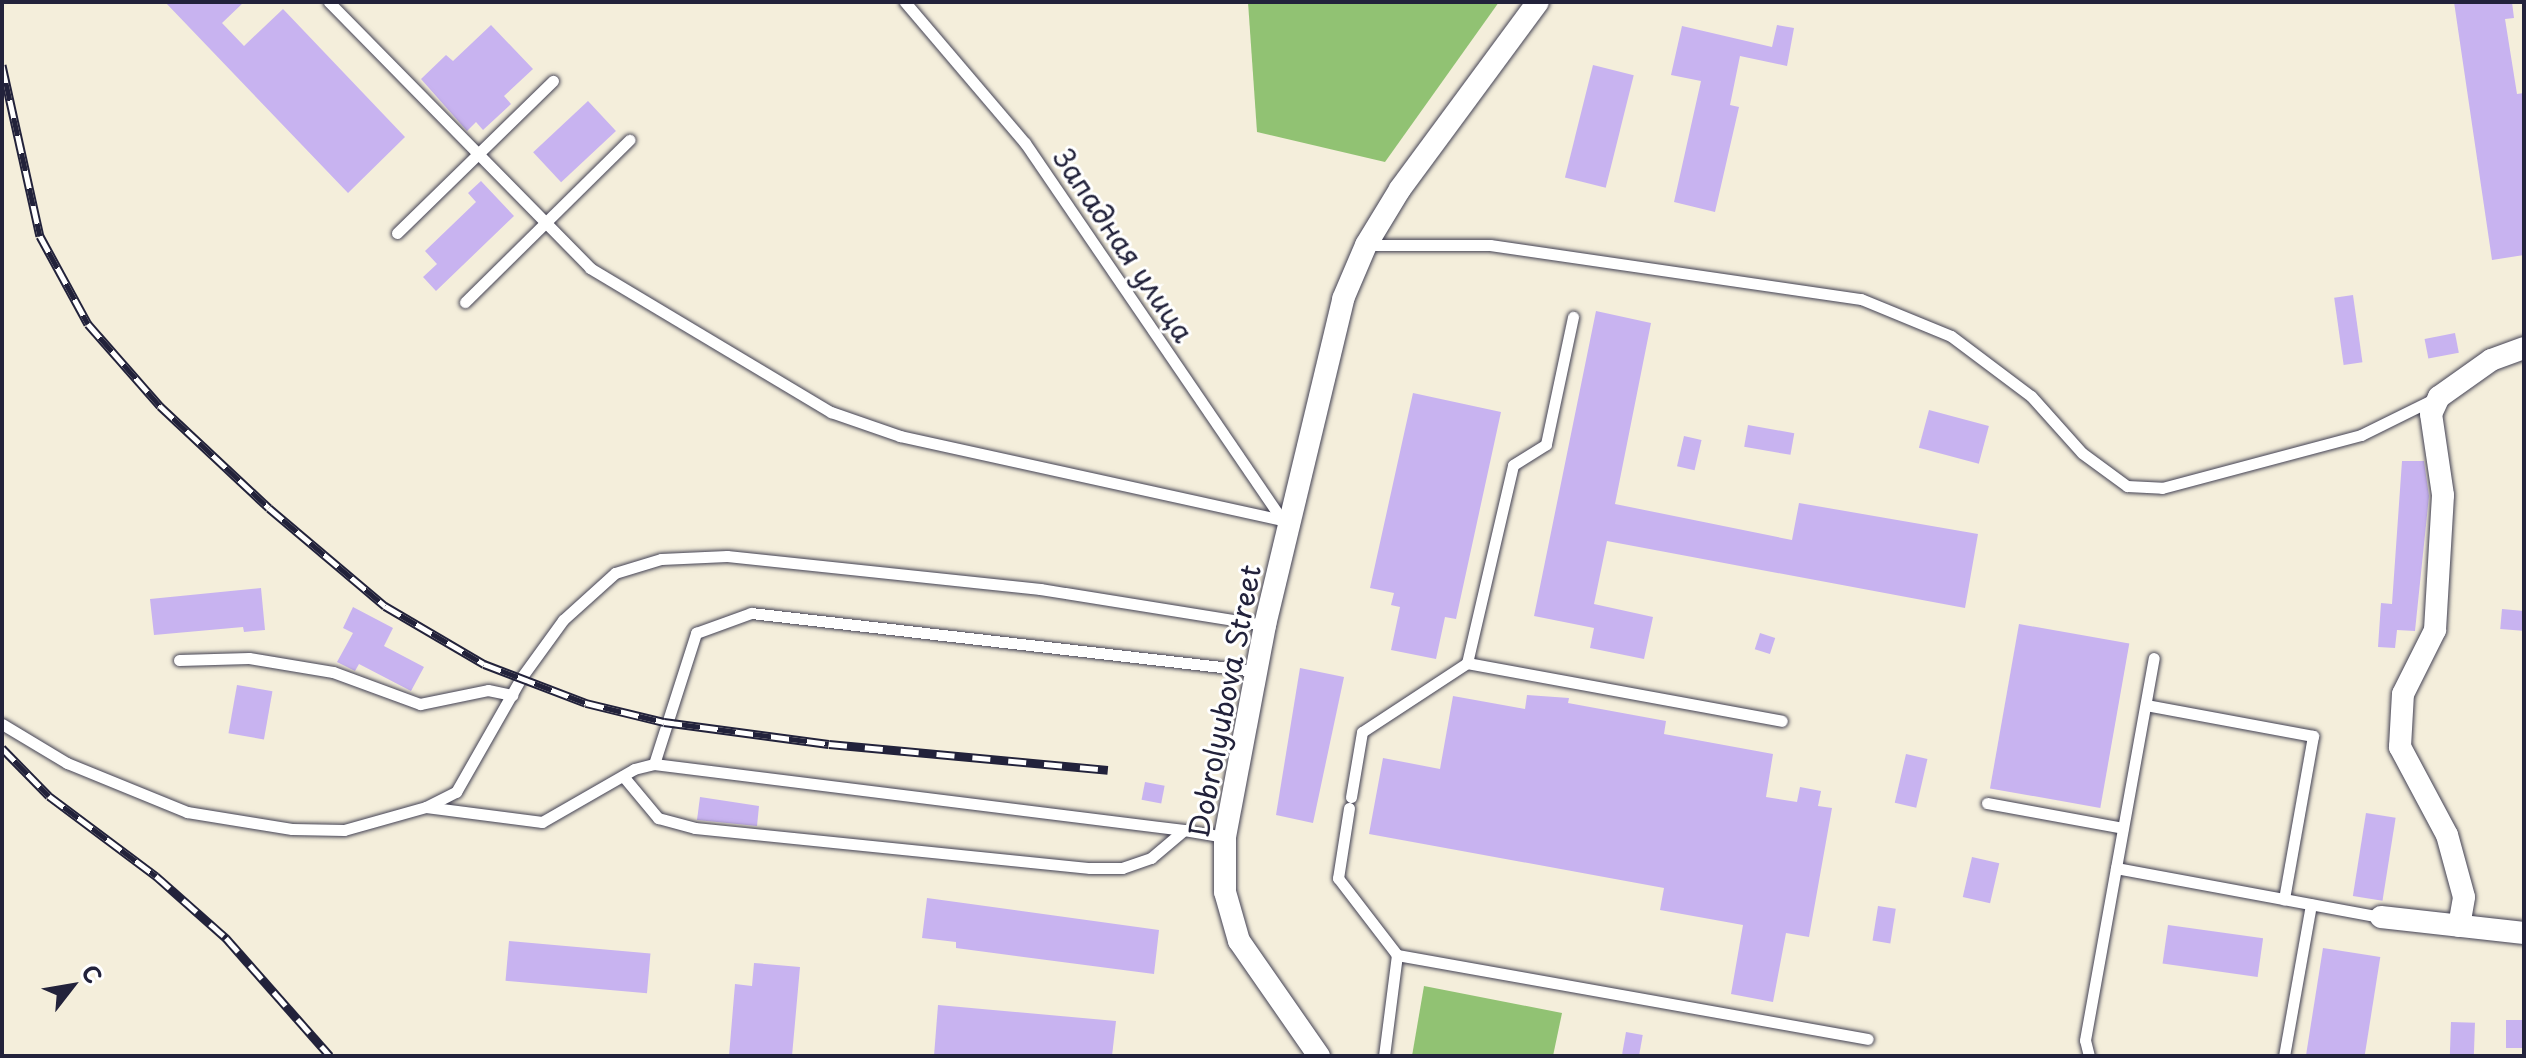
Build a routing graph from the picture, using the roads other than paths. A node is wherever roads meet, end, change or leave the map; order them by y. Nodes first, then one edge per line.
1 (329, 2) edge
2 (905, 2) edge
3 (1538, 2) edge
4 (553, 81) dead end
5 (629, 140) dead end
6 (476, 156) junction
7 (543, 225) junction
8 (397, 233) dead end
9 (1366, 245) junction
10 (465, 302) dead end
11 (1573, 317) dead end
12 (2524, 348) edge
13 (2439, 397) junction
14 (1286, 521) junction
15 (1265, 625) junction
16 (2154, 658) dead end
17 (179, 660) dead end
18 (1467, 663) junction
19 (1256, 671) junction
20 (512, 695) junction
21 (2146, 705) junction
22 (1782, 721) dead end
23 (2, 724) edge
24 (654, 764) junction
25 (623, 776) junction
26 (1987, 803) dead end
27 (426, 807) junction
28 (2123, 828) junction
29 (1184, 830) junction
30 (1225, 837) junction
31 (2116, 868) junction
32 (2284, 899) junction
33 (2311, 904) junction
34 (2381, 917) joint
35 (2459, 926) junction
36 (2524, 933) edge
37 (1397, 955) junction
38 (1868, 1039) dead end
39 (1319, 1056) edge
40 (1384, 1056) edge
41 (2089, 1056) edge
42 (2284, 1056) edge

1 - 6 lane
2 - 14 lane, Западная улица
3 - 9 street, Dobrolyubova Street
4 - 6 lane
5 - 7 lane
6 - 7 lane
6 - 8 lane
7 - 10 lane
7 - 14 lane
9 - 13 lane
9 - 14 street, Dobrolyubova Street
11 - 18 lane
12 - 13 street
13 - 35 street
14 - 15 street, Dobrolyubova Street
15 - 19 street, Dobrolyubova Street
15 - 20 lane
16 - 21 lane
17 - 20 lane
18 - 22 lane
18 - 37 lane
19 - 24 lane
19 - 30 street, Dobrolyubova Street
20 - 27 lane
21 - 28 lane
21 - 32 lane
23 - 27 lane
24 - 25 lane
24 - 29 lane
25 - 27 lane
25 - 29 lane
26 - 28 lane
28 - 31 lane
29 - 30 lane
30 - 39 street, Dobrolyubova Street
31 - 32 lane
31 - 41 lane
32 - 33 lane
33 - 34 lane
33 - 42 lane
34 - 35 street
35 - 36 street
37 - 38 lane
37 - 40 lane

